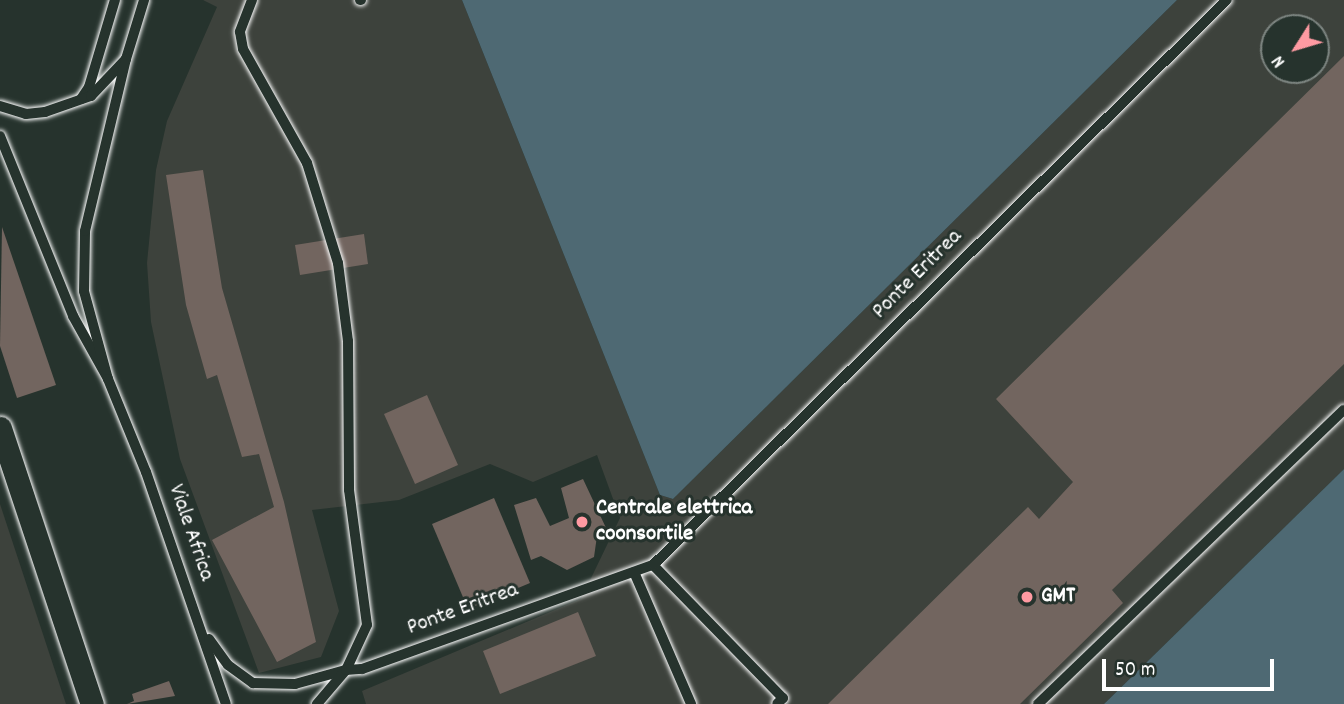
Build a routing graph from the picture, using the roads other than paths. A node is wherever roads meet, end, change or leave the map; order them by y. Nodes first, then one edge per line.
1 (115, 0) edge
2 (144, 0) edge
3 (252, 0) edge
4 (1227, 0) edge
5 (126, 59) junction
6 (76, 104) junction
7 (0, 106) edge
8 (0, 136) edge
9 (108, 379) junction
10 (1344, 410) edge
11 (0, 428) edge
12 (653, 565) junction
13 (634, 572) junction
14 (201, 627) junction
15 (346, 670) junction
16 (92, 704) edge
17 (226, 704) edge
18 (317, 704) edge
19 (691, 704) edge
20 (777, 704) edge
21 (1038, 704) edge

1 - 6 lane
2 - 5 lane, Viale Africa
3 - 15 lane
4 - 12 lane, Ponte Eritrea
5 - 6 lane
5 - 9 lane, Viale Africa
6 - 7 lane
8 - 9 lane, Viale Africa
9 - 14 lane, Viale Africa
10 - 21 lane
11 - 16 street
12 - 13 lane, Ponte Eritrea
12 - 20 lane
13 - 15 lane, Ponte Eritrea
13 - 19 lane
14 - 15 lane, Ponte Eritrea
14 - 17 lane, Viale Africa
15 - 18 lane

